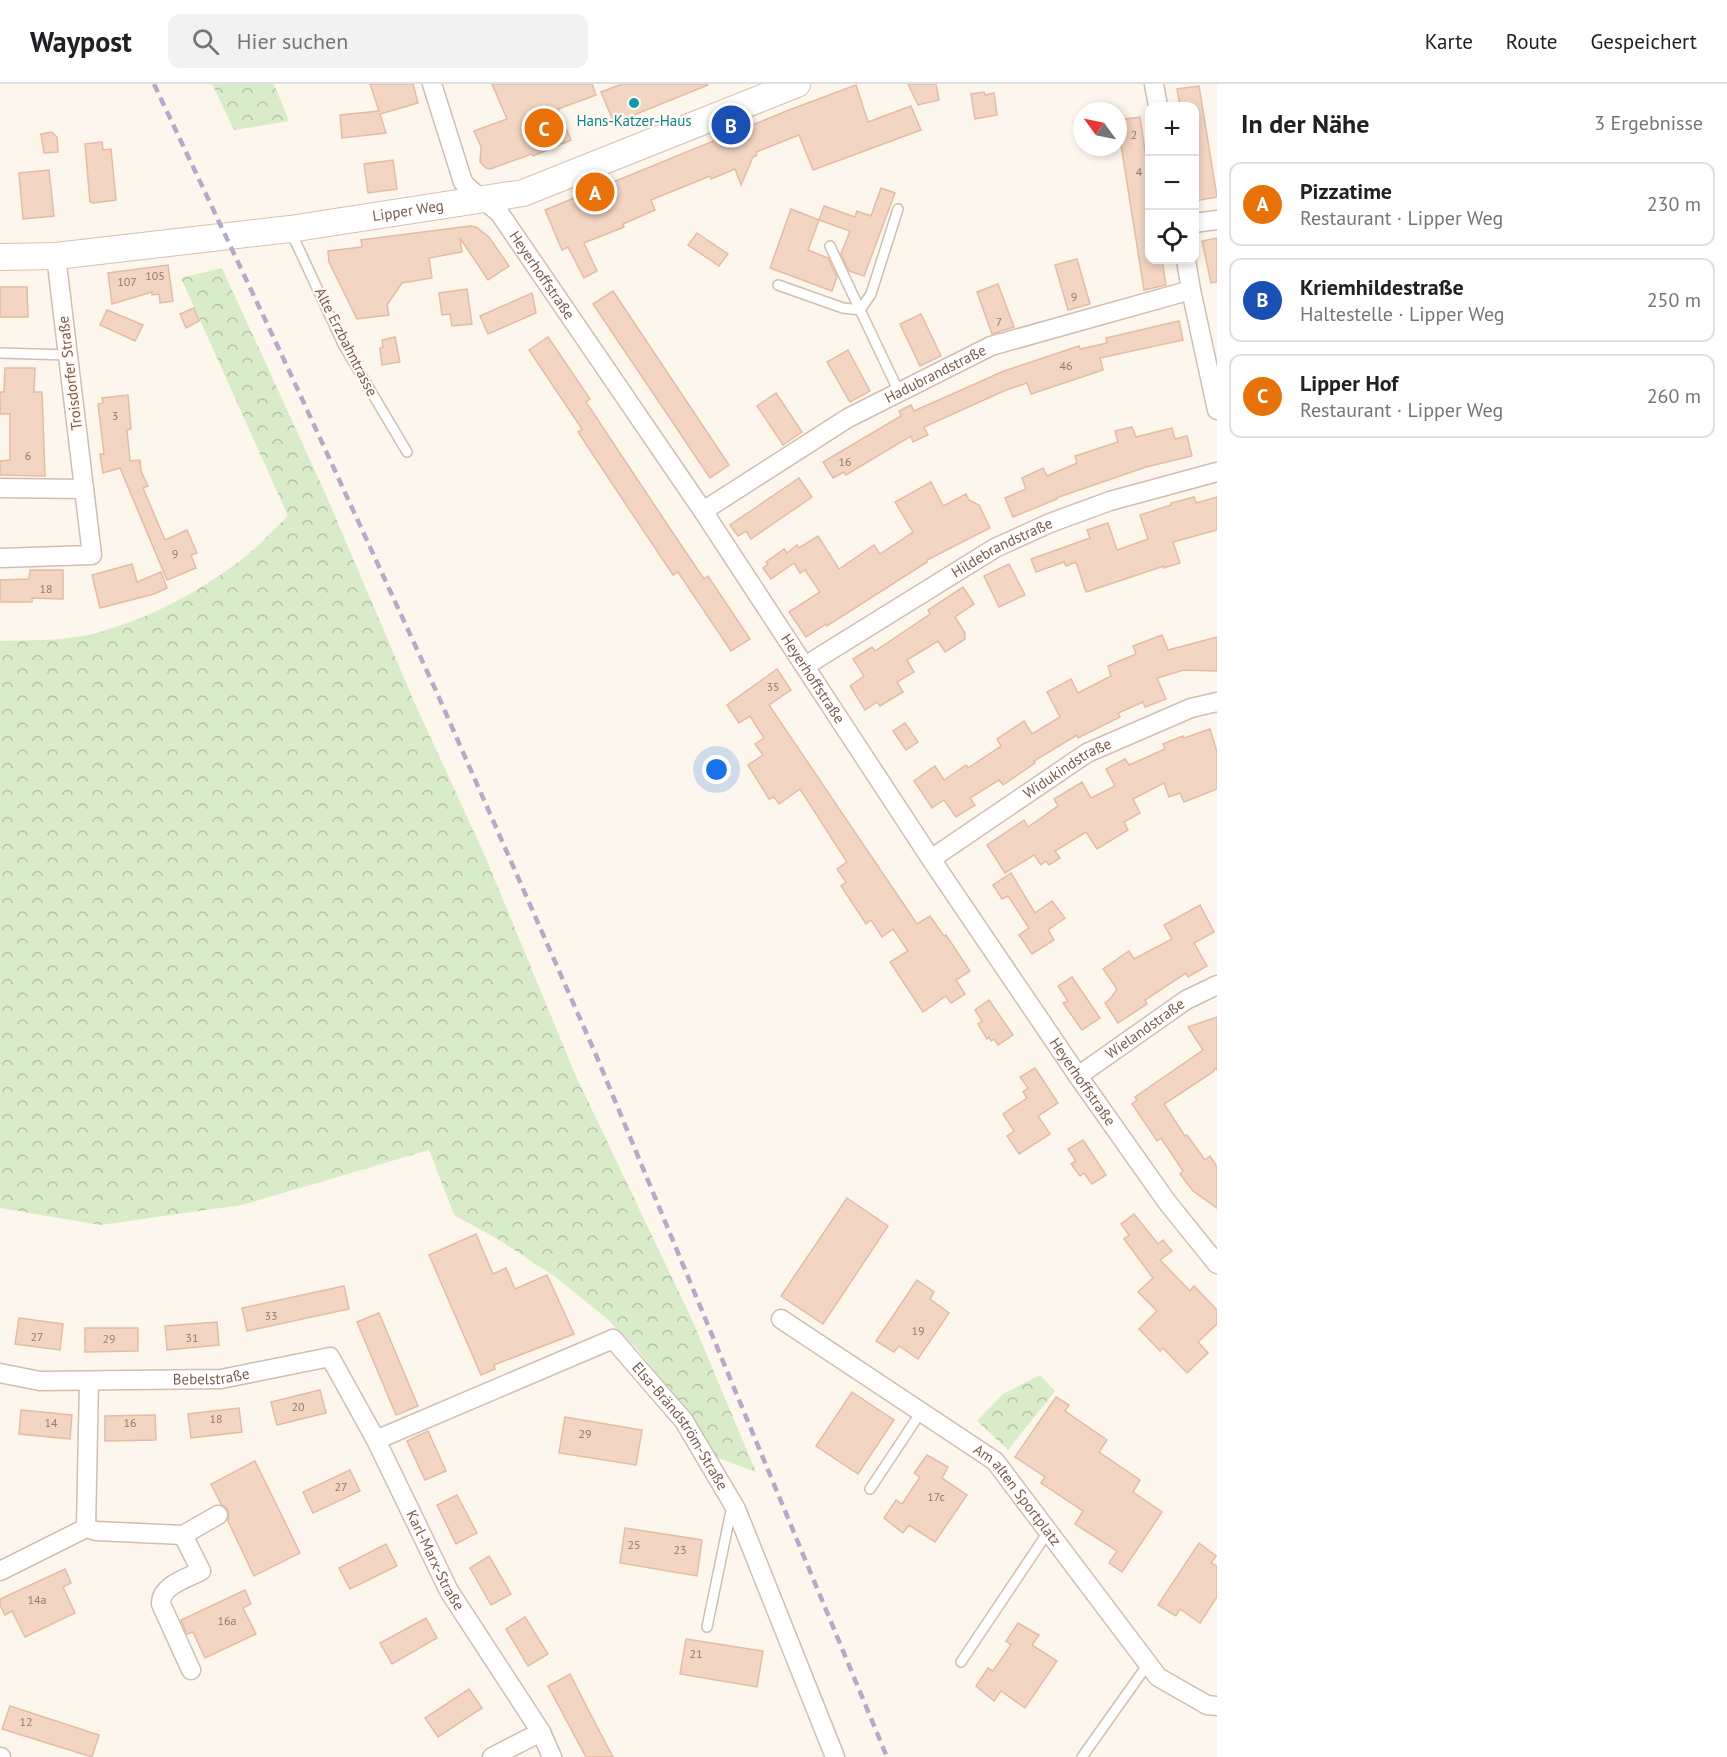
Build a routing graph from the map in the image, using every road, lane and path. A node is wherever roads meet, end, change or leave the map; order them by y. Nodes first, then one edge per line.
1 (432, 84) edge
2 (797, 84) edge
3 (1154, 84) edge
4 (758, 91) edge
5 (1157, 102) edge
6 (485, 199) junction
7 (898, 209) dead end
8 (1217, 220) edge
9 (1199, 222) edge
10 (290, 229) junction
11 (830, 246) dead end
12 (56, 256) junction
13 (0, 257) edge
14 (1187, 264) edge
15 (778, 285) dead end
16 (1191, 291) junction
17 (860, 310) junction
18 (0, 353) edge
19 (68, 355) junction
20 (899, 392) junction
21 (1217, 410) edge
22 (407, 452) dead end
23 (1217, 472) edge
24 (0, 488) edge
25 (84, 489) junction
26 (703, 511) junction
27 (0, 558) edge
28 (805, 666) junction
29 (1217, 702) edge
30 (930, 859) junction
31 (1217, 985) edge
32 (1078, 1076) junction
33 (1217, 1264) edge
34 (781, 1319) dead end
35 (330, 1357) joint
36 (0, 1373) edge
37 (89, 1380) junction
38 (921, 1412) junction
39 (376, 1440) junction
40 (870, 1489) dead end
41 (732, 1503) junction
42 (218, 1515) dead end
43 (86, 1528) junction
44 (1048, 1532) junction
45 (183, 1534) junction
46 (0, 1571) edge
47 (707, 1627) dead end
48 (961, 1662) dead end
49 (1148, 1664) junction
50 (191, 1670) dead end
51 (1217, 1706) edge
52 (541, 1732) junction
53 (492, 1757) edge
54 (552, 1757) edge
55 (835, 1757) edge
56 (1082, 1757) edge

1 - 6 street, Heyerhoffstraße
2 - 4 street, Lipper Weg
3 - 5 street
4 - 6 street, Lipper Weg
6 - 10 street, Lipper Weg
6 - 26 street, Heyerhoffstraße
7 - 17 lane
8 - 9 street
10 - 12 street, Lipper Weg
10 - 22 lane, Alte Erzbahntrasse
11 - 17 lane
12 - 13 street, Lipper Weg
12 - 19 street, Troisdorfer Straße
14 - 16 street
15 - 17 lane
16 - 20 street, Hadubrandstraße
16 - 21 street
17 - 20 lane
18 - 19 lane
19 - 25 street, Troisdorfer Straße
20 - 26 street, Hadubrandstraße
23 - 28 street, Hildebrandstraße
24 - 25 street
25 - 27 street, Troisdorfer Straße
26 - 28 street, Heyerhoffstraße
28 - 30 street, Heyerhoffstraße
29 - 30 street, Widukindstraße
30 - 32 street, Heyerhoffstraße
31 - 32 street, Wielandstraße
32 - 33 street, Heyerhoffstraße
34 - 38 street, Am alten Sportplatz
35 - 37 street, Bebelstraße
35 - 39 street, Karl-Marx-Straße
36 - 37 street, Bebelstraße
37 - 43 street
38 - 40 lane
38 - 44 street, Am alten Sportplatz
39 - 41 street, Elsa-Brändström-Straße
39 - 52 street, Karl-Marx-Straße
41 - 47 lane
41 - 55 street, Elsa-Brändström-Straße
42 - 45 street
43 - 45 street
43 - 46 street
44 - 48 lane
44 - 49 street, Am alten Sportplatz
45 - 50 street
49 - 51 street, Am alten Sportplatz
49 - 56 lane
52 - 53 street
52 - 54 street, Karl-Marx-Straße

